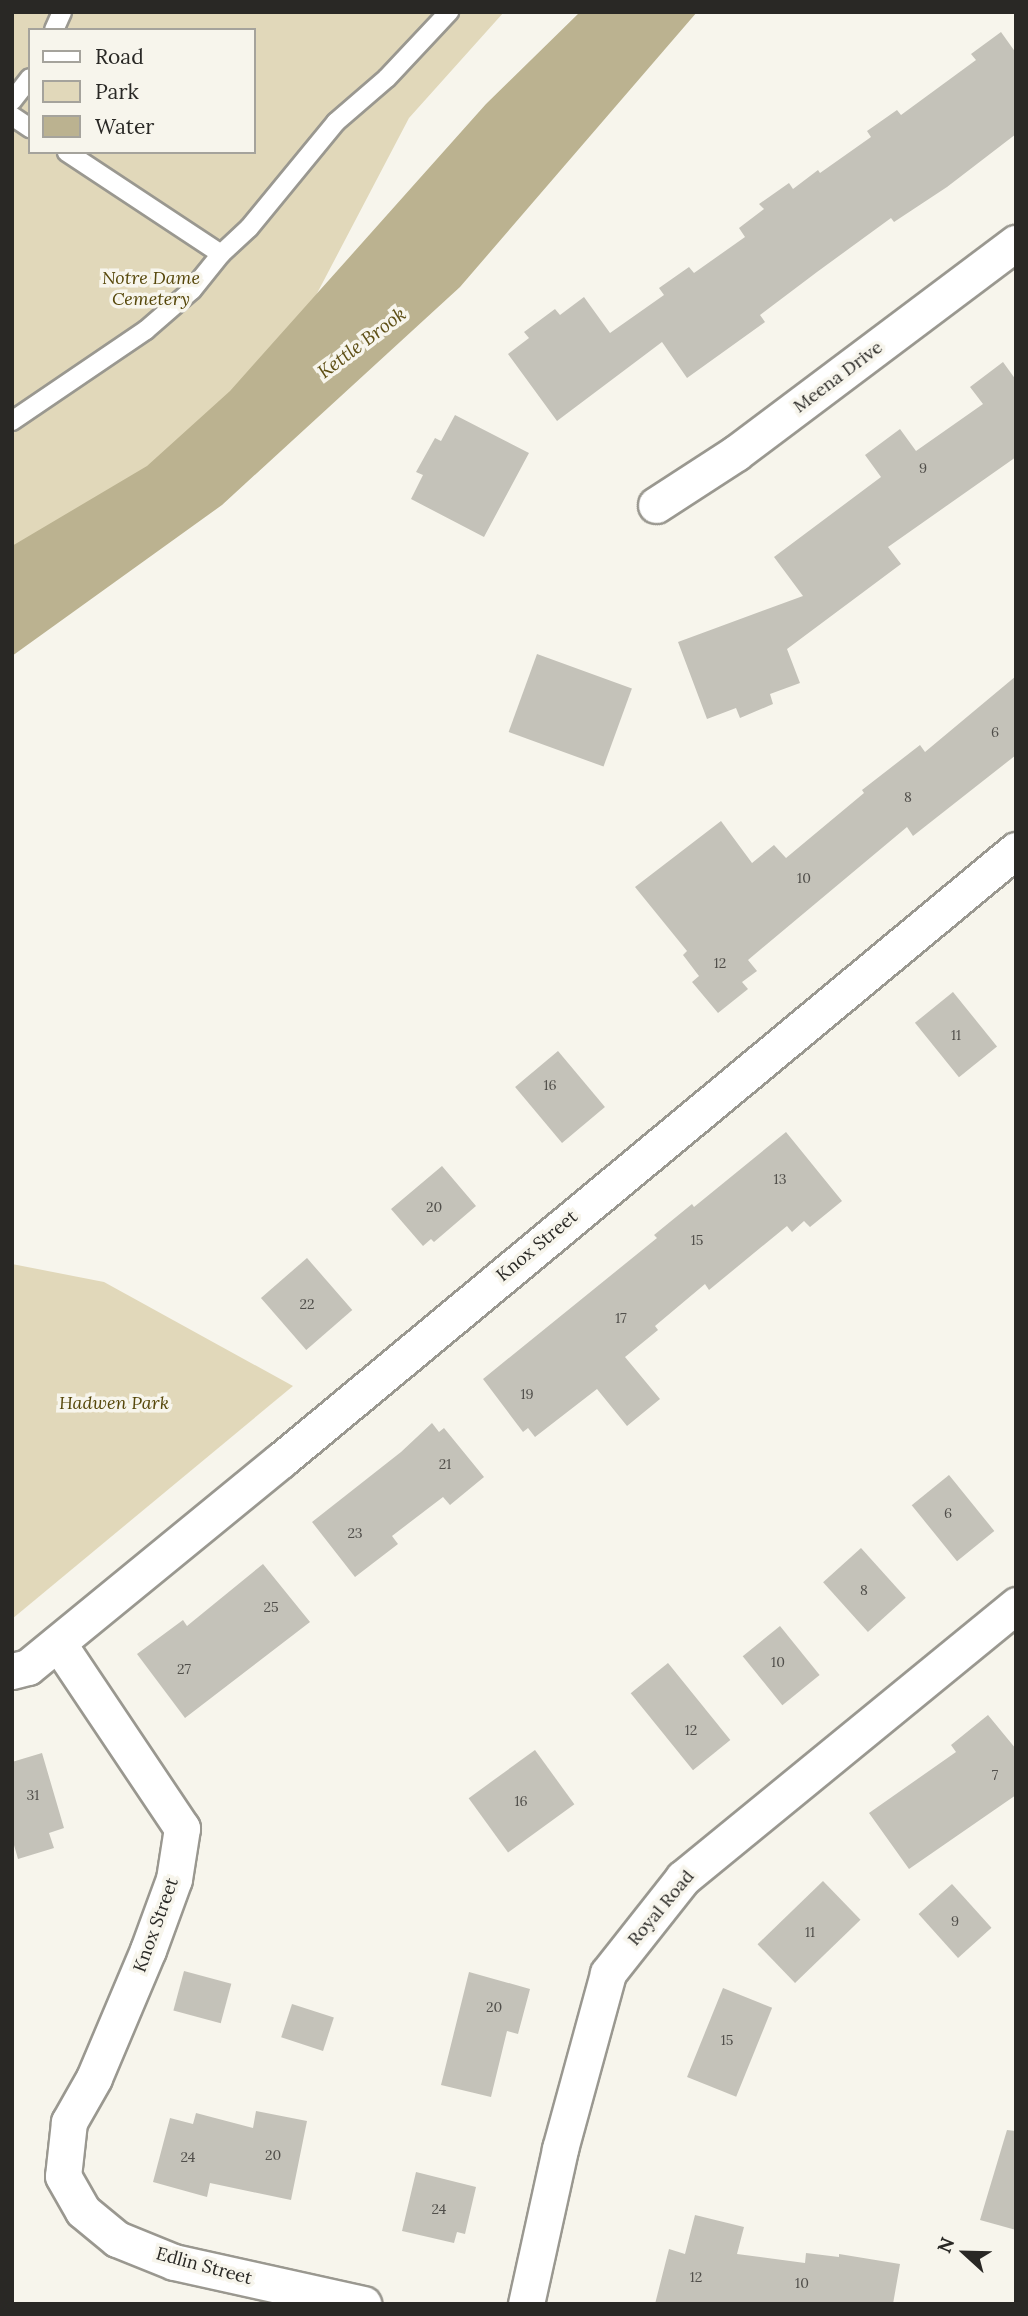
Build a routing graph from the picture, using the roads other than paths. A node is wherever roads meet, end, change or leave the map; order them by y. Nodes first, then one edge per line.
1 (62, 12) edge
2 (449, 12) edge
3 (55, 28) edge
4 (28, 81) edge
5 (13, 102) edge
6 (12, 116) edge
7 (28, 127) edge
8 (70, 154) edge
9 (1016, 243) edge
10 (221, 254) junction
11 (12, 421) edge
12 (656, 505) dead end
13 (1016, 849) edge
14 (1016, 1605) edge
15 (58, 1643) junction
16 (12, 1671) edge
17 (69, 2187) joint
18 (363, 2304) edge
19 (526, 2304) edge

1 - 3 lane
2 - 10 lane
4 - 5 lane
6 - 7 lane
8 - 10 lane
9 - 12 street, Meena Drive
10 - 11 lane
13 - 15 street, Knox Street
14 - 19 street, Royal Road
15 - 16 street, Knox Street
15 - 17 street, Knox Street
17 - 18 street, Edlin Street

